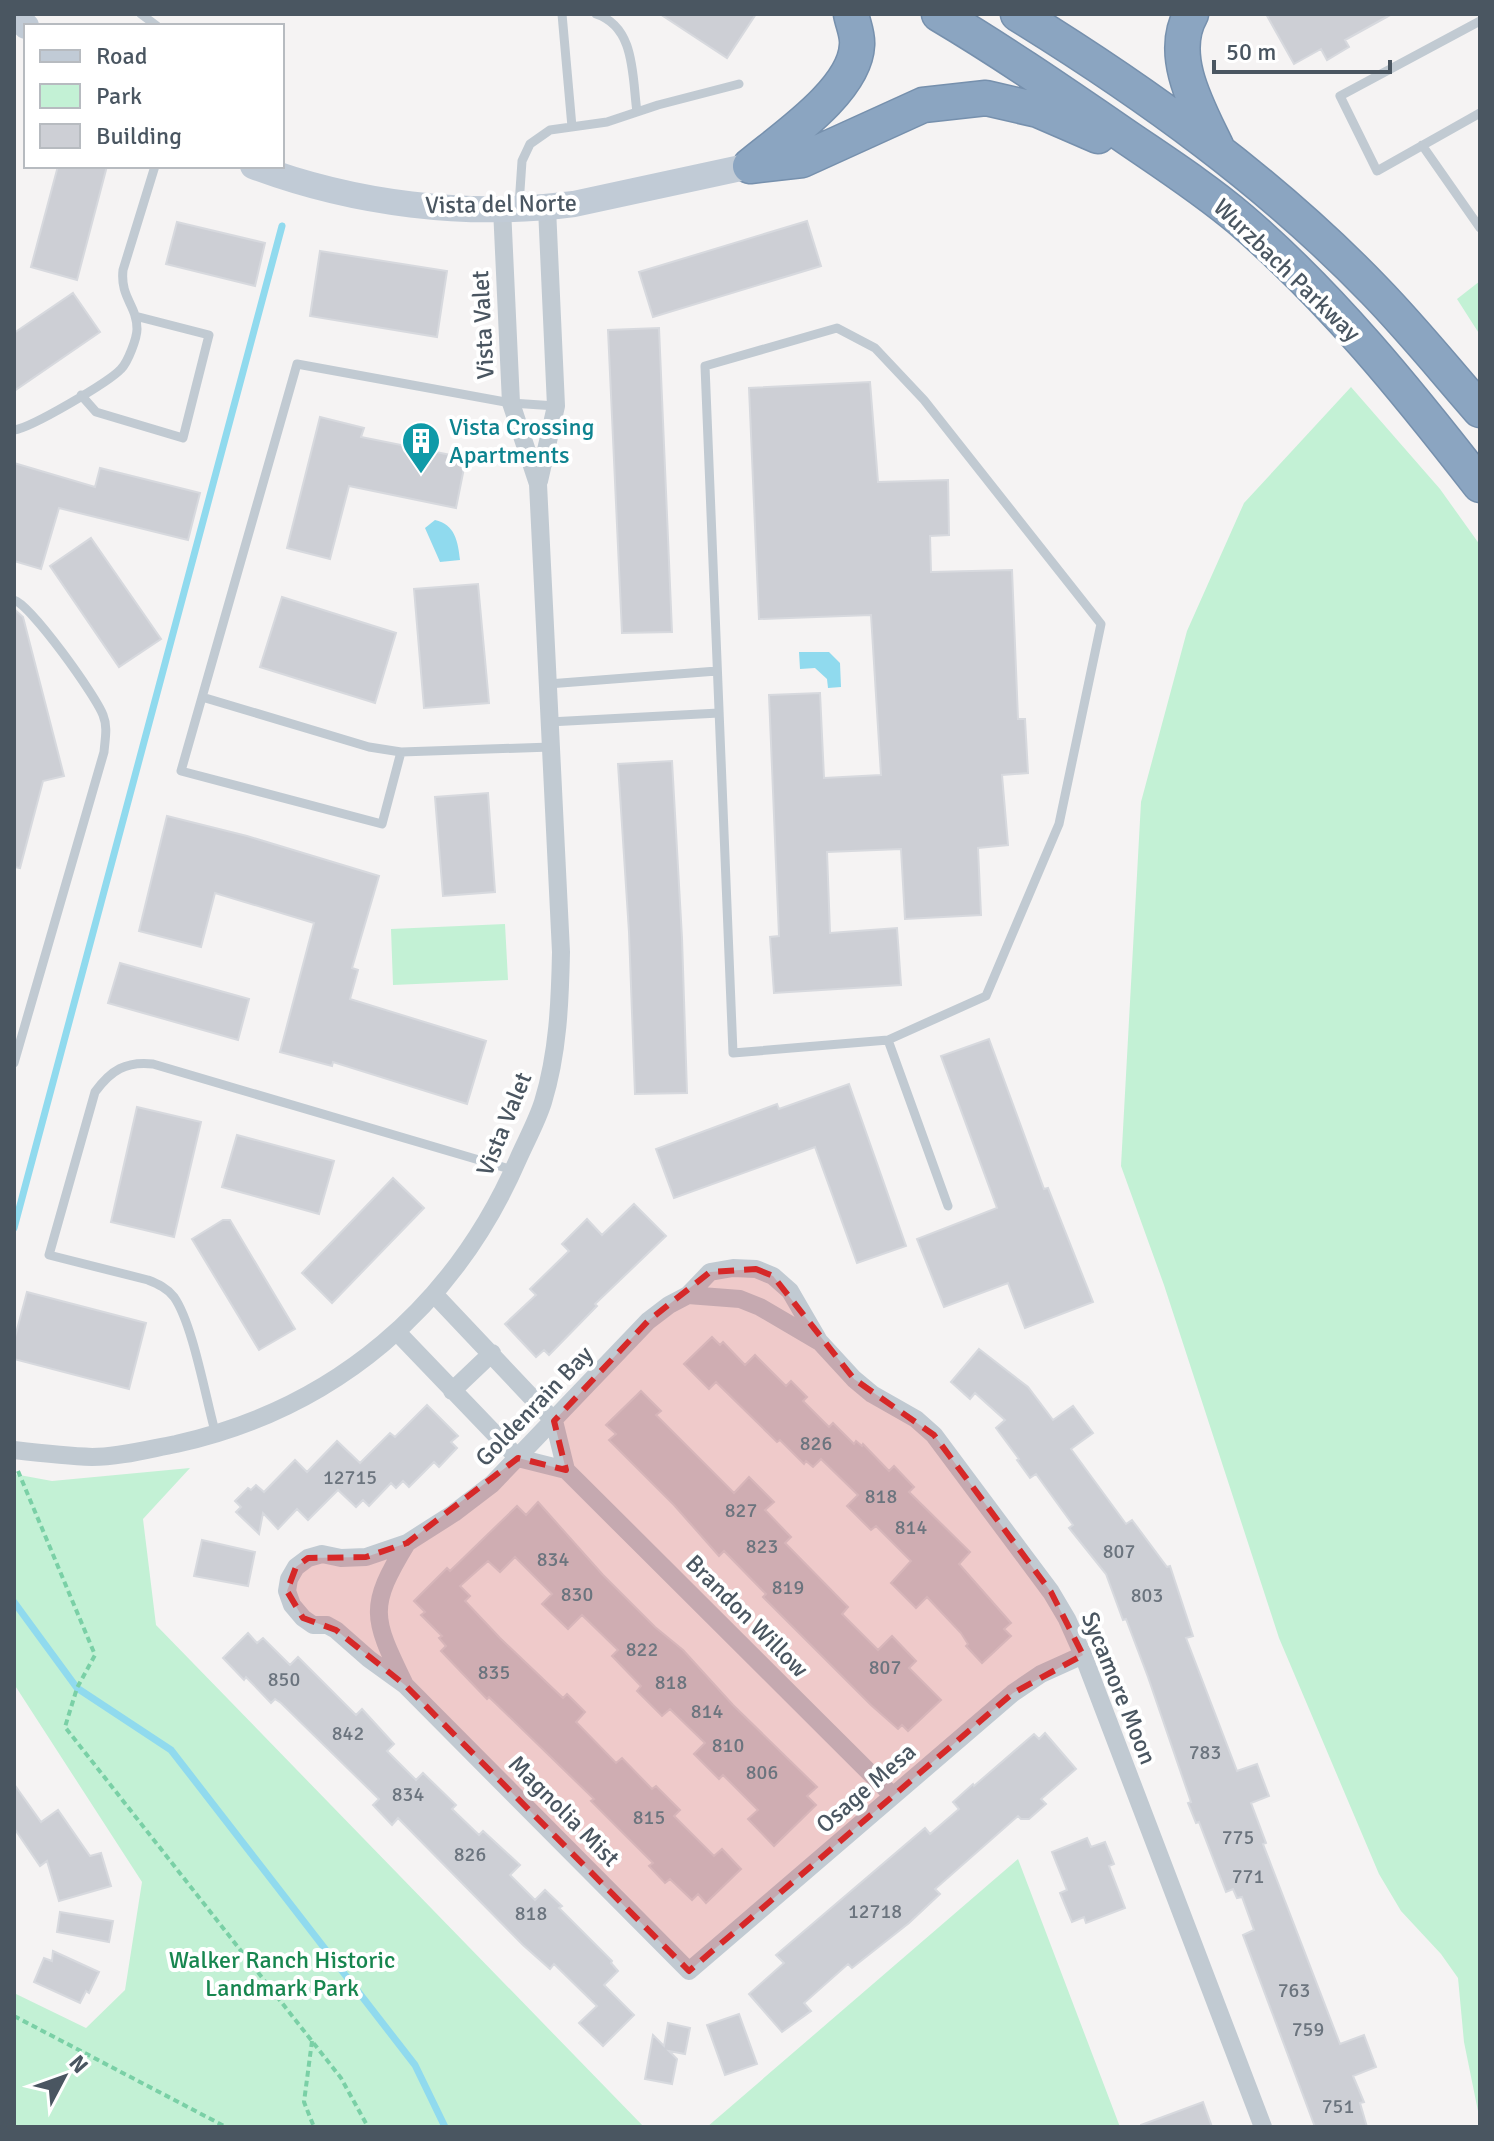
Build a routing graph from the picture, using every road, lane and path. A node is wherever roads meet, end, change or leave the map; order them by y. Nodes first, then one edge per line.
1 (562, 14) edge
2 (596, 14) edge
3 (851, 14) edge
4 (939, 14) edge
5 (1018, 14) edge
6 (1191, 14) edge
7 (1480, 21) edge
8 (739, 84) dead end
9 (637, 112) junction
10 (1480, 113) edge
11 (572, 127) junction
12 (1422, 145) junction
13 (1219, 152) junction
14 (750, 166) junction
15 (154, 168) edge
16 (259, 168) edge
17 (1173, 169) junction
18 (510, 208) junction
19 (547, 208) junction
20 (1480, 228) edge
21 (135, 316) junction
22 (81, 395) junction
23 (511, 403) junction
24 (556, 406) junction
25 (1480, 410) edge
26 (14, 430) edge
27 (538, 484) junction
28 (1480, 485) edge
29 (14, 600) edge
30 (717, 671) junction
31 (548, 684) junction
32 (202, 697) junction
33 (719, 713) junction
34 (549, 722) junction
35 (551, 747) junction
36 (401, 752) junction
37 (888, 1040) junction
38 (14, 1063) edge
39 (514, 1170) junction
40 (948, 1206) dead end
41 (434, 1294) junction
42 (688, 1295) junction
43 (397, 1332) junction
44 (819, 1341) junction
45 (492, 1353) junction
46 (452, 1391) junction
47 (554, 1421) junction
48 (216, 1435) junction
49 (14, 1450) edge
50 (518, 1458) junction
51 (14, 1461) edge
52 (566, 1470) junction
53 (407, 1543) junction
54 (1083, 1655) junction
55 (405, 1685) junction
56 (893, 1796) junction
57 (689, 1971) joint
58 (14, 2016) edge
59 (312, 2041) junction
60 (226, 2127) edge
61 (314, 2127) edge
62 (368, 2127) edge
63 (1263, 2127) edge

1 - 11 lane
2 - 9 lane
3 - 14 highway
4 - 17 highway, Wurzbach Parkway
5 - 13 highway, Wurzbach Parkway
6 - 13 highway
7 - 12 lane
8 - 9 lane
9 - 11 lane
10 - 12 lane
11 - 18 lane
12 - 20 lane
13 - 25 highway, Wurzbach Parkway
14 - 17 highway
14 - 19 street, Vista del Norte
15 - 21 lane
16 - 18 street, Vista del Norte
17 - 28 highway, Wurzbach Parkway
18 - 19 street, Vista del Norte
18 - 23 street, Vista Valet
19 - 24 street, Vista Valet
21 - 22 lane
21 - 22 lane
22 - 26 lane
23 - 24 lane
23 - 27 street, Vista Valet
23 - 32 lane
24 - 27 street, Vista Valet
27 - 31 street, Vista Valet
29 - 38 lane
30 - 31 lane
30 - 33 lane
30 - 37 lane
31 - 34 street, Vista Valet
32 - 36 lane
32 - 36 lane
33 - 34 lane
33 - 37 lane
34 - 35 street, Vista Valet
35 - 36 lane
35 - 39 street, Vista Valet
37 - 40 lane
39 - 41 street, Vista Valet
39 - 48 lane
41 - 43 street, Vista Valet
41 - 45 street
42 - 44 street, Sycamore Moon
42 - 44 street, Sycamore Moon
42 - 47 street, Goldenrain Bay
43 - 46 street
43 - 48 street, Vista Valet
44 - 54 street, Sycamore Moon
45 - 46 street
45 - 47 street
46 - 50 street
47 - 50 street, Goldenrain Bay
47 - 52 street
48 - 49 street, Vista Valet
50 - 52 street
50 - 53 street, Goldenrain Bay
51 - 59 path
52 - 56 street, Brandon Willow
53 - 55 street, Magnolia Mist
53 - 55 street, Magnolia Mist
54 - 56 street, Osage Mesa
54 - 63 street, Sycamore Moon
55 - 57 street, Magnolia Mist
56 - 57 street, Osage Mesa
58 - 60 path
59 - 61 path
59 - 62 path

